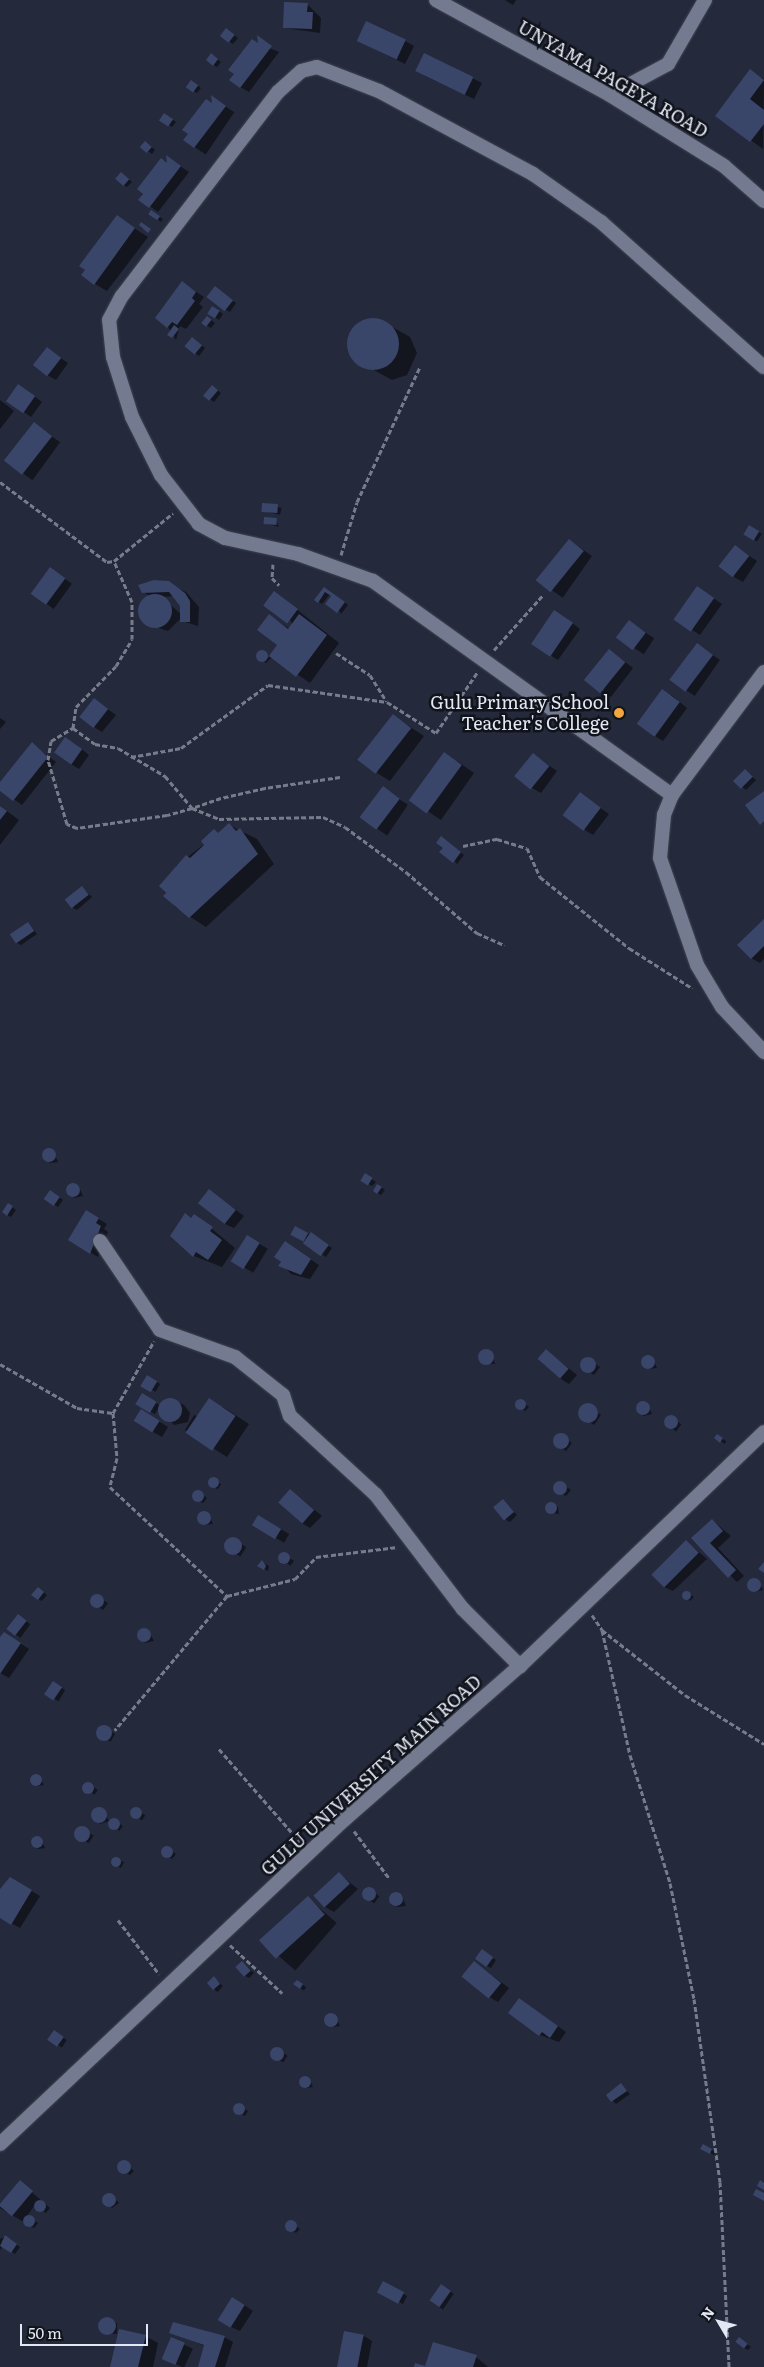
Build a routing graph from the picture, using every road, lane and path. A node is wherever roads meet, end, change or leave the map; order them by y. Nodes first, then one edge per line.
1 (436, 0) edge
2 (705, 0) edge
3 (610, 95) junction
4 (764, 201) edge
5 (764, 366) edge
6 (420, 367) dead end
7 (0, 482) edge
8 (180, 505) junction
9 (274, 549) junction
10 (114, 561) junction
11 (338, 568) junction
12 (279, 585) dead end
13 (336, 652) dead end
14 (764, 672) edge
15 (387, 702) junction
16 (73, 728) junction
17 (438, 732) dead end
18 (131, 757) junction
19 (340, 777) dead end
20 (672, 795) junction
21 (192, 808) junction
22 (463, 846) dead end
23 (504, 945) dead end
24 (699, 992) dead end
25 (764, 1052) edge
26 (100, 1242) dead end
27 (160, 1330) junction
28 (0, 1364) edge
29 (112, 1413) junction
30 (764, 1432) edge
31 (412, 1545) junction
32 (227, 1596) junction
33 (585, 1604) junction
34 (602, 1630) junction
35 (520, 1666) junction
36 (115, 1730) dead end
37 (764, 1744) edge
38 (219, 1749) dead end
39 (344, 1819) junction
40 (309, 1852) junction
41 (389, 1878) dead end
42 (118, 1920) dead end
43 (222, 1938) junction
44 (168, 1986) junction
45 (282, 1993) dead end
46 (0, 2144) edge
47 (729, 2367) edge

1 - 3 street, UNYAMA PAGEYA ROAD
2 - 3 street
3 - 4 street, UNYAMA PAGEYA ROAD
5 - 8 street
6 - 11 path
7 - 10 path
8 - 9 street
8 - 10 path
9 - 11 street
9 - 12 path
10 - 16 path
11 - 20 street
13 - 15 path
14 - 20 street
15 - 17 path
15 - 18 path
16 - 18 path
16 - 21 path
18 - 21 path
19 - 21 path
20 - 25 street
21 - 23 path
22 - 24 path
26 - 27 street
27 - 29 path
27 - 31 street
28 - 29 path
29 - 32 path
30 - 33 street, GULU UNIVERSITY MAIN ROAD
31 - 32 path
31 - 35 street
32 - 36 path
33 - 34 path
33 - 35 street, GULU UNIVERSITY MAIN ROAD
34 - 37 path
34 - 47 path
35 - 39 street, GULU UNIVERSITY MAIN ROAD
38 - 40 path
39 - 40 street, GULU UNIVERSITY MAIN ROAD
39 - 41 path
40 - 43 street, GULU UNIVERSITY MAIN ROAD
42 - 44 path
43 - 44 street, GULU UNIVERSITY MAIN ROAD
43 - 45 path
44 - 46 street, GULU UNIVERSITY MAIN ROAD

